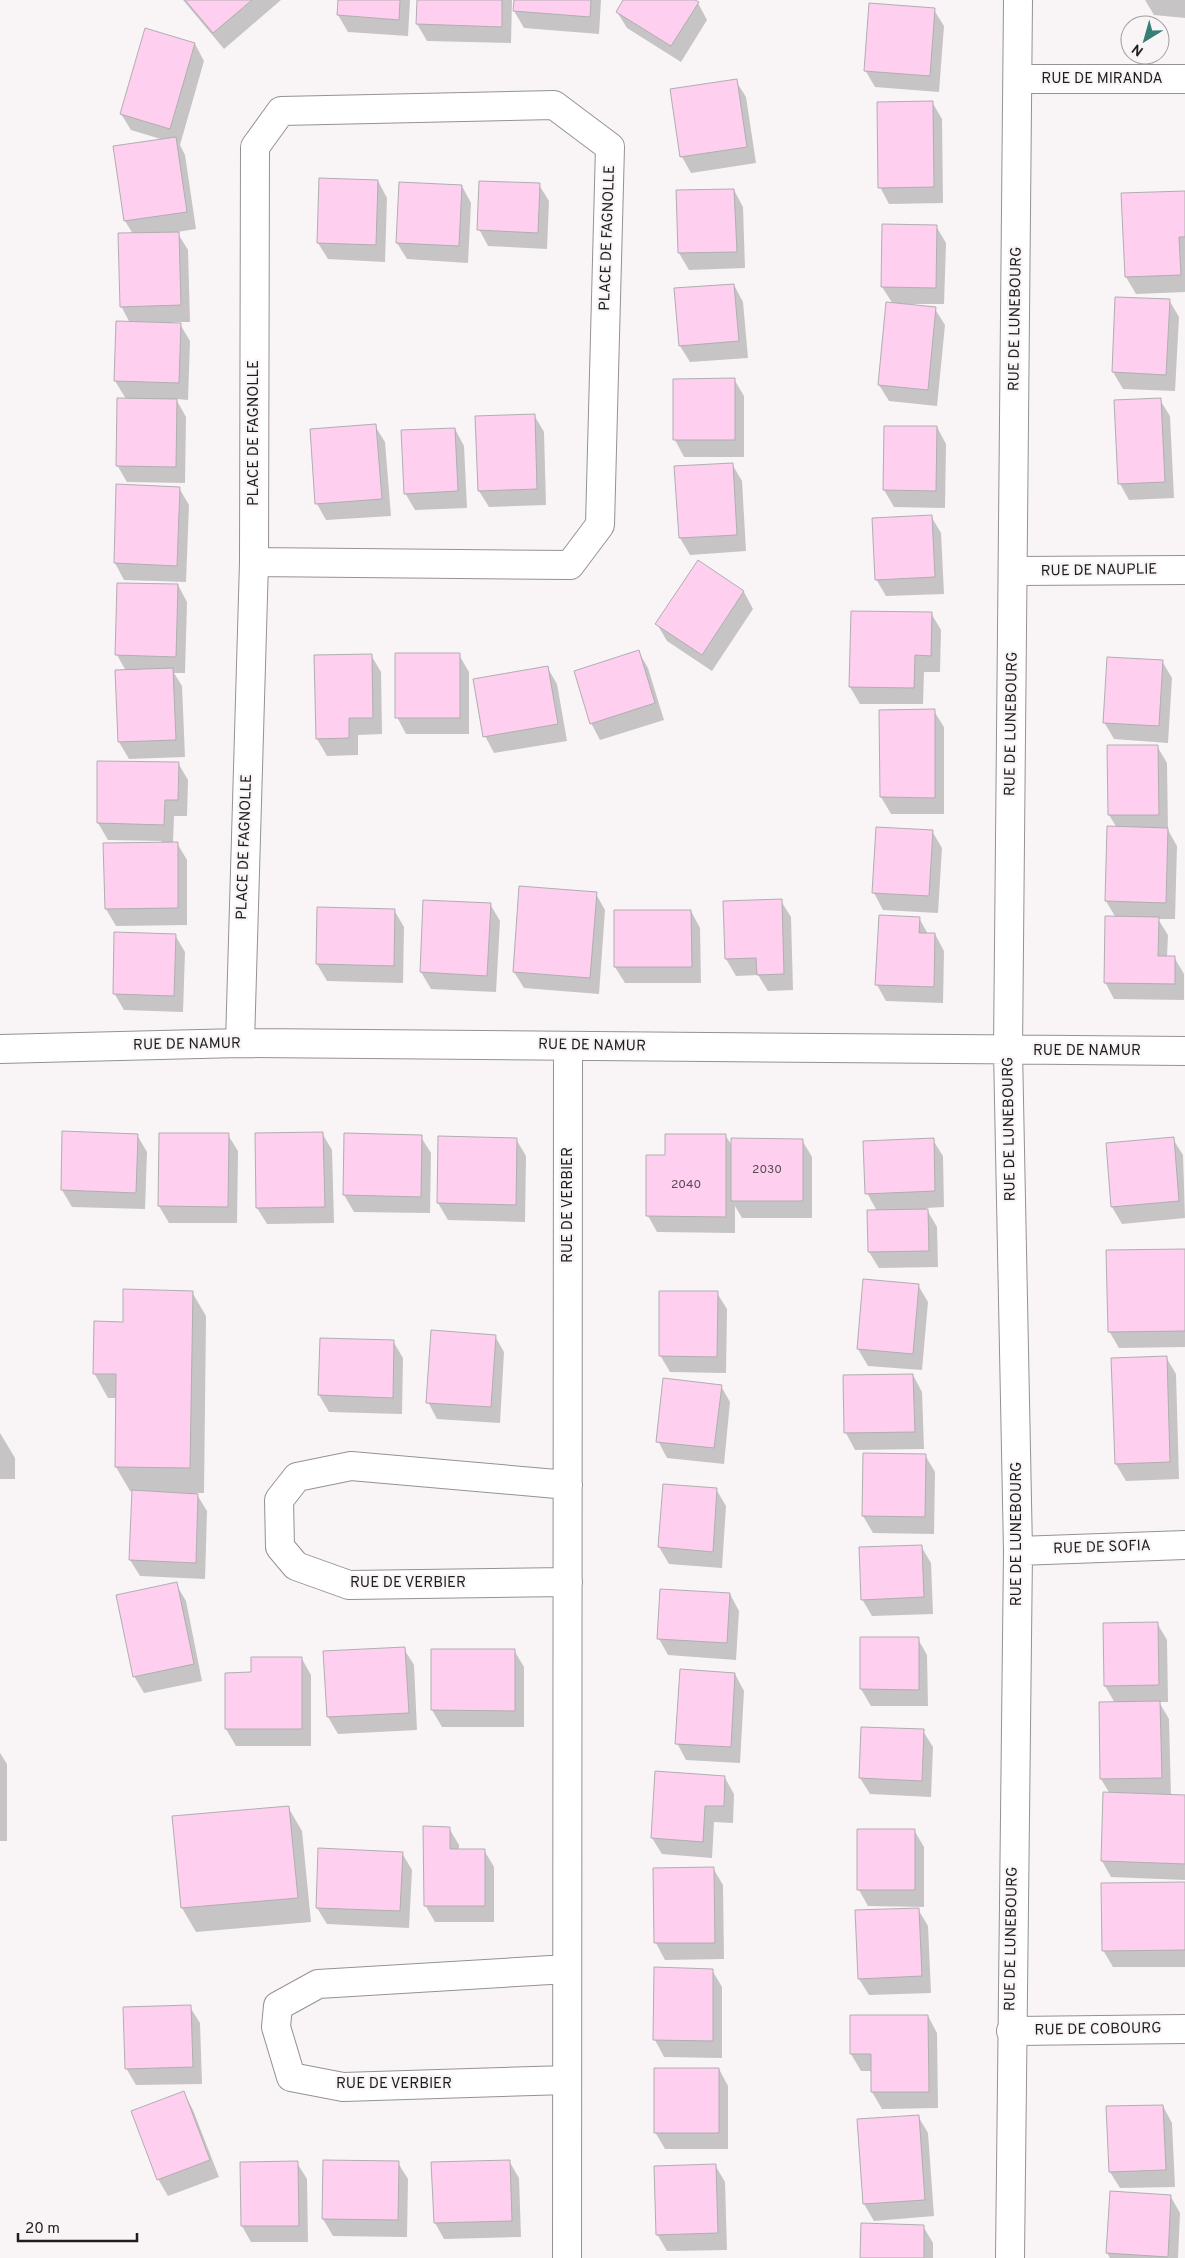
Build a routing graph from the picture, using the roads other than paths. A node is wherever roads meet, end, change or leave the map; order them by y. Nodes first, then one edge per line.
1 (1018, 0) edge
2 (1018, 79) junction
3 (1185, 79) edge
4 (254, 562) junction
5 (1185, 570) edge
6 (1014, 572) junction
7 (240, 1043) junction
8 (568, 1046) junction
9 (0, 1049) edge
10 (1008, 1050) junction
11 (1185, 1051) edge
12 (568, 1484) junction
13 (1185, 1545) edge
14 (1018, 1551) junction
15 (568, 1582) junction
16 (567, 1969) junction
17 (1185, 2029) edge
18 (1011, 2031) junction
19 (568, 2080) junction
20 (567, 2258) edge
21 (1010, 2258) edge

1 - 2 street, RUE DE LUNEBOURG
2 - 3 street, RUE DE MIRANDA
2 - 6 street, RUE DE LUNEBOURG
4 - 4 street, PLACE DE FAGNOLLE
4 - 7 street, PLACE DE FAGNOLLE
5 - 6 street, RUE DE NAUPLIE
6 - 10 street, RUE DE LUNEBOURG
7 - 8 street, RUE DE NAMUR
7 - 9 street, RUE DE NAMUR
8 - 10 street, RUE DE NAMUR
8 - 12 street, RUE DE VERBIER
10 - 11 street, RUE DE NAMUR
10 - 14 street, RUE DE LUNEBOURG
12 - 15 street, RUE DE VERBIER
12 - 15 street, RUE DE VERBIER
13 - 14 street, RUE DE SOFIA
14 - 18 street, RUE DE LUNEBOURG
15 - 16 street, RUE DE VERBIER
16 - 19 street, RUE DE VERBIER
16 - 19 street, RUE DE VERBIER
17 - 18 street, RUE DE COBOURG
18 - 21 street, RUE DE LUNEBOURG
19 - 20 street, RUE DE VERBIER

